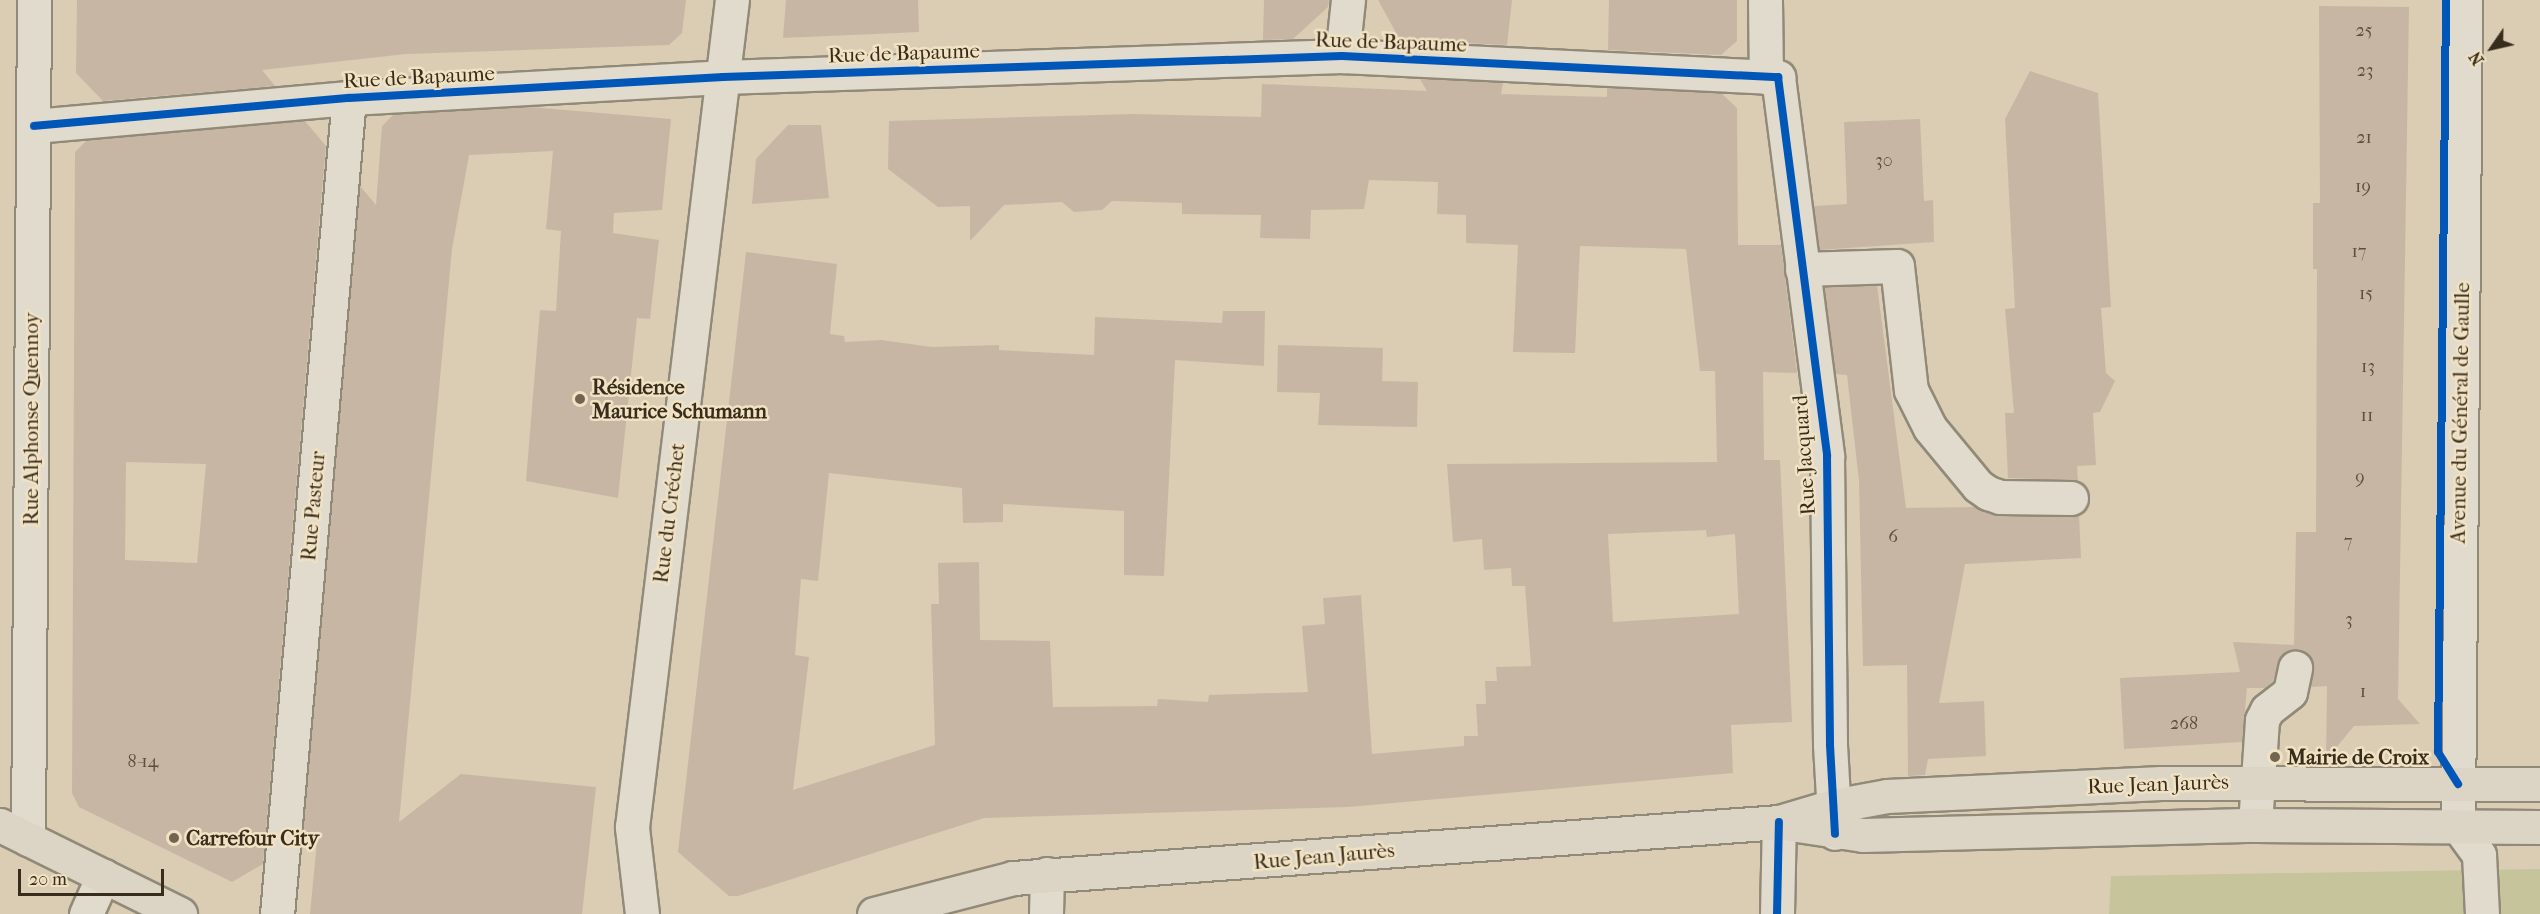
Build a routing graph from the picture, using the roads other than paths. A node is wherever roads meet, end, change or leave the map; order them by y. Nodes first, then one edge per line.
1 (34, 0) edge
2 (732, 0) edge
3 (1348, 0) edge
4 (1766, 0) edge
5 (2465, 0) edge
6 (1342, 56) junction
7 (723, 77) junction
8 (1772, 77) junction
9 (349, 98) junction
10 (34, 126) junction
11 (1802, 269) junction
12 (2071, 498) dead end
13 (2295, 668) dead end
14 (2256, 782) junction
15 (2458, 784) junction
16 (2540, 784) edge
17 (1834, 820) junction
18 (1779, 822) junction
19 (2255, 825) junction
20 (2458, 826) junction
21 (2540, 827) edge
22 (14, 832) edge
23 (1047, 874) junction
24 (103, 876) junction
25 (86, 914) edge
26 (180, 914) edge
27 (277, 914) edge
28 (642, 914) edge
29 (874, 914) edge
30 (1046, 914) edge
31 (1777, 914) edge
32 (2482, 914) edge

1 - 10 street, Rue Alphonse Quennoy
2 - 7 street, Rue du Créchet
3 - 6 street
4 - 8 street, Rue Jacquard
5 - 15 street, Avenue du Général de Gaulle
6 - 7 street, Rue de Bapaume
6 - 8 street, Rue de Bapaume
7 - 9 street, Rue de Bapaume
7 - 28 street, Rue du Créchet
8 - 11 street, Rue Jacquard
9 - 10 street, Rue de Bapaume
9 - 27 street, Rue Pasteur
10 - 22 street, Rue Alphonse Quennoy
11 - 12 street
11 - 17 street, Rue Jacquard
13 - 14 street
14 - 15 main road, Rue Jean Jaurès
14 - 17 main road, Rue Jean Jaurès
14 - 19 street
15 - 16 main road, Rue Jean Jaurès
15 - 20 street, Avenue du Général de Gaulle
17 - 18 main road, Rue Jean Jaurès
17 - 19 main road, Rue Jean Jaurès
18 - 23 main road, Rue Jean Jaurès
18 - 31 street
19 - 20 main road, Rue Jean Jaurès
20 - 21 main road, Rue Jean Jaurès
20 - 32 street
22 - 24 main road
23 - 29 main road, Rue Jean Jaurès
23 - 30 street
24 - 25 street
24 - 26 main road

